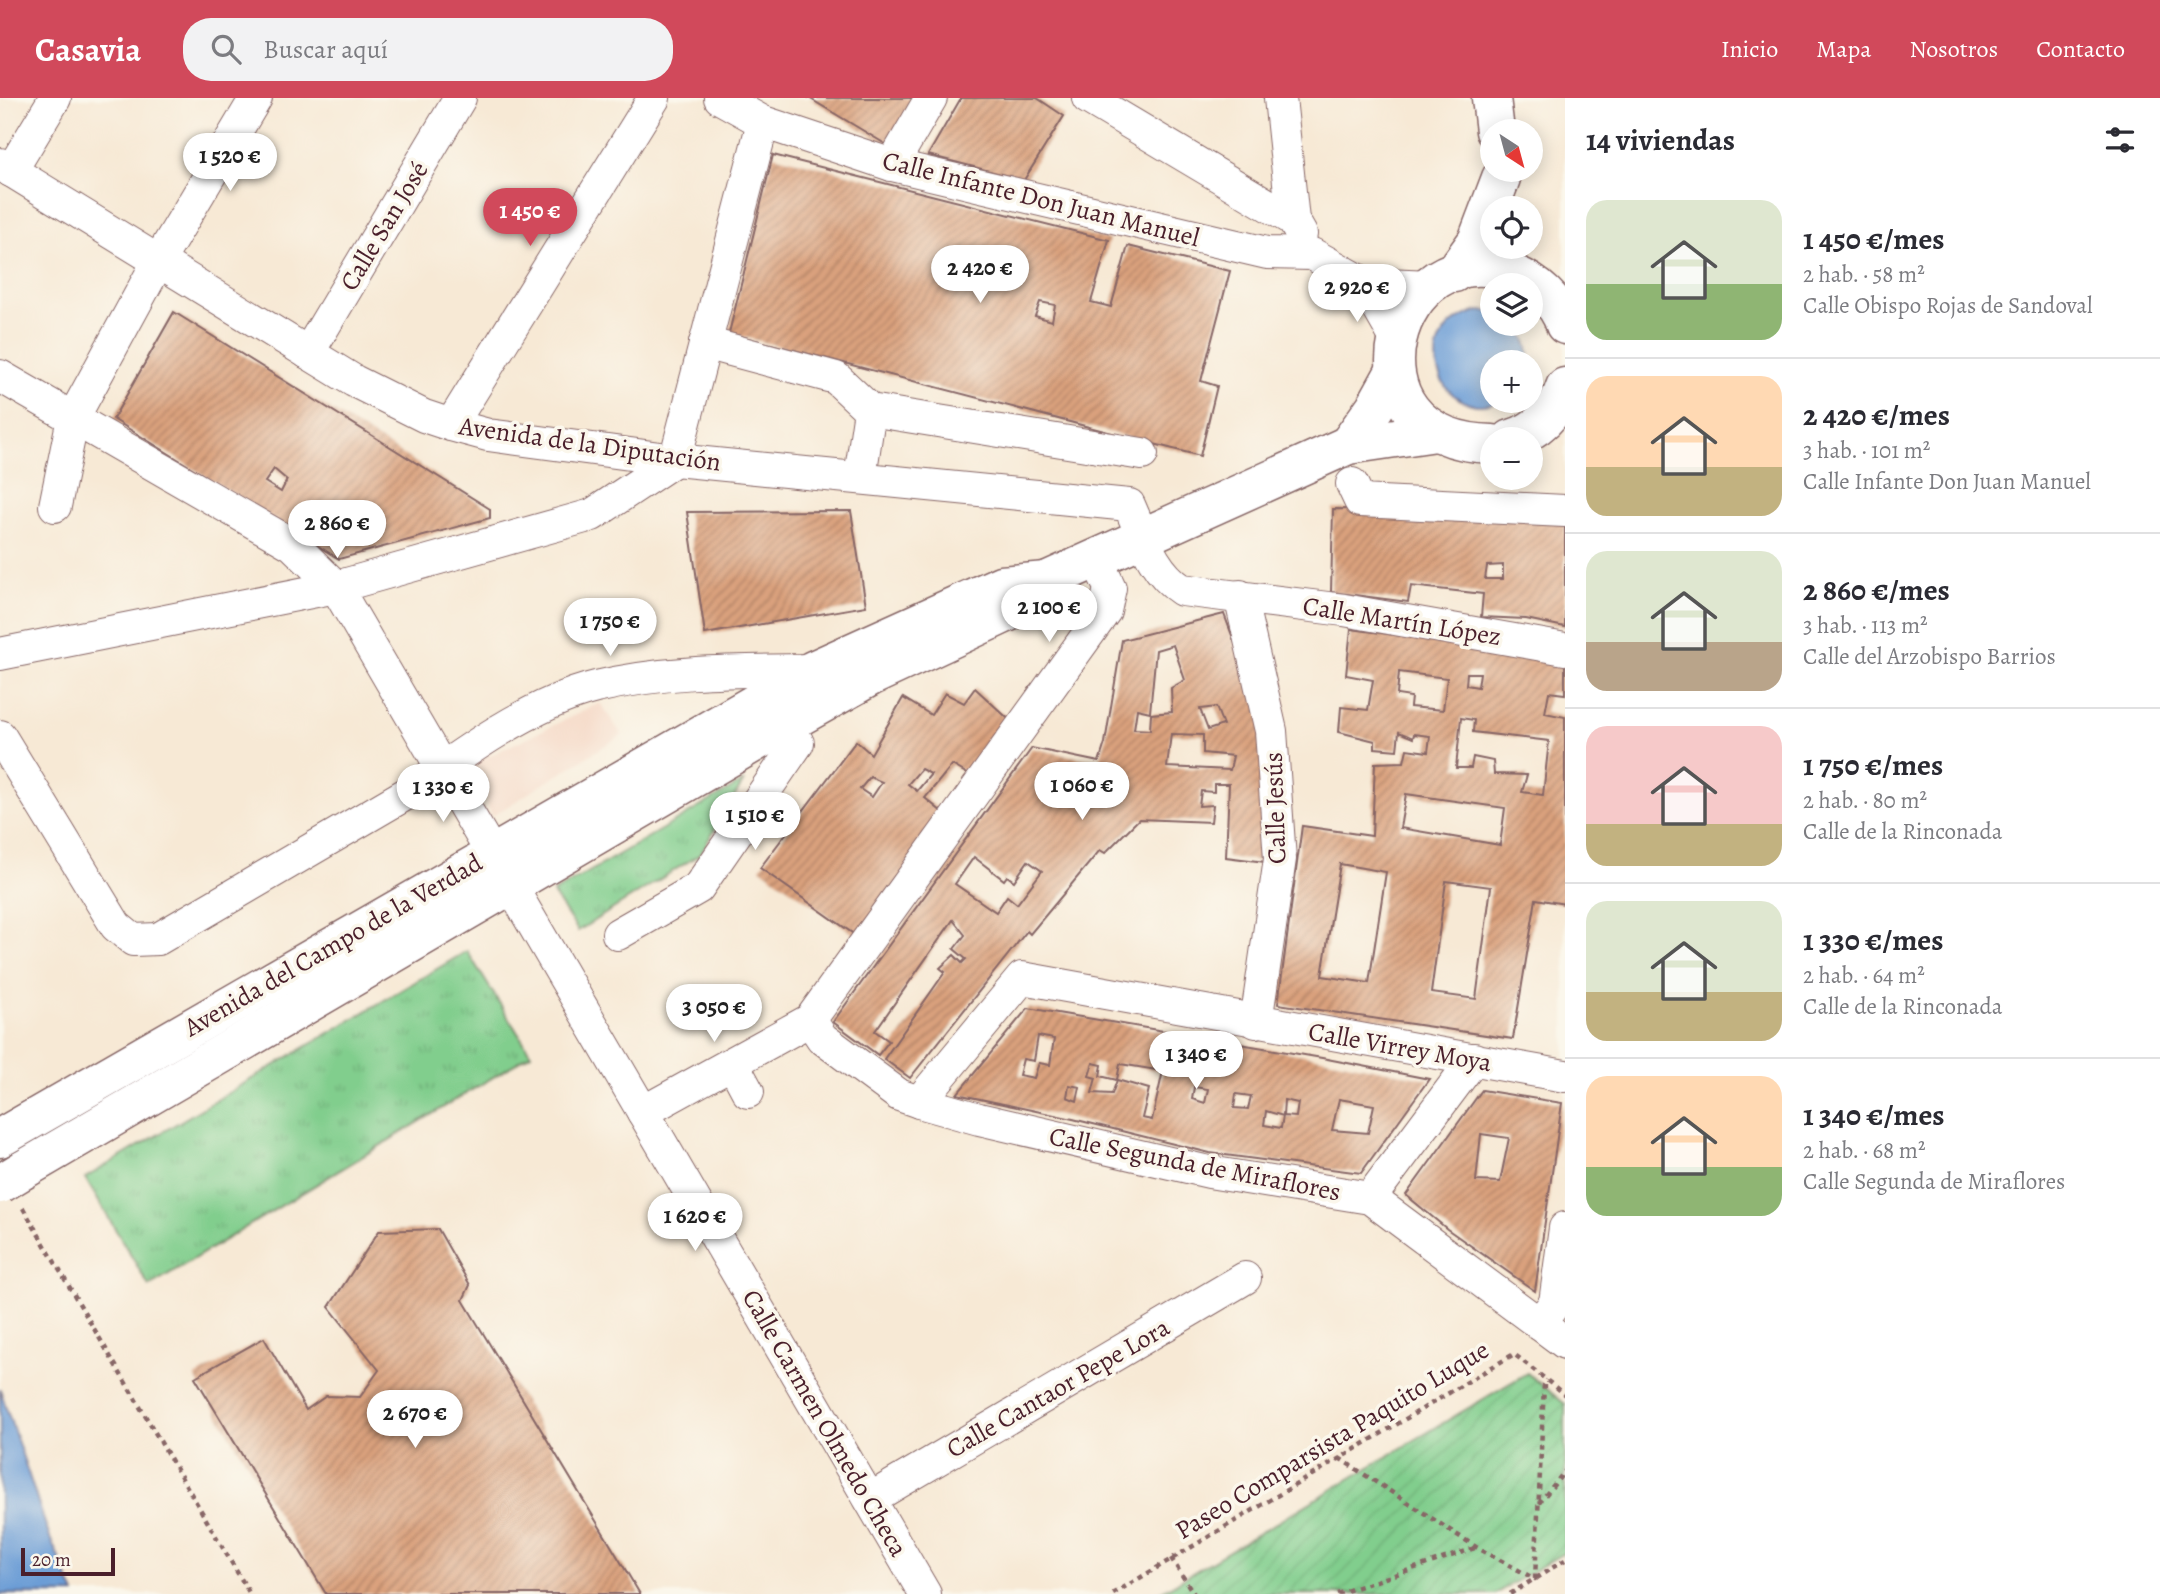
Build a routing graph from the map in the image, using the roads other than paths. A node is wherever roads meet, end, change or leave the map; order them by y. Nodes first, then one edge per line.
1 (55, 98) edge
2 (256, 98) edge
3 (460, 98) edge
4 (654, 98) edge
5 (720, 98) edge
6 (931, 98) edge
7 (1088, 98) edge
8 (1280, 98) edge
9 (1491, 98) edge
10 (1494, 119) edge
11 (763, 122) junction
12 (892, 165) junction
13 (6, 167) edge
14 (1505, 185) edge
15 (1293, 220) junction
16 (1312, 254) junction
17 (158, 262) junction
18 (1525, 263) edge
19 (1442, 279) junction
20 (1364, 284) junction
21 (1565, 326) edge
22 (705, 343) junction
23 (308, 354) junction
24 (1395, 355) junction
25 (0, 376) edge
26 (870, 410) junction
27 (1559, 413) edge
28 (73, 418) junction
29 (451, 425) junction
30 (1537, 427) edge
31 (1436, 432) junction
32 (1480, 444) edge
33 (1348, 445) junction
34 (1142, 454) dead end
35 (675, 460) junction
36 (860, 477) junction
37 (1352, 484) dead end
38 (55, 506) dead end
39 (1565, 510) edge
40 (1144, 537) junction
41 (1096, 558) junction
42 (1046, 581) junction
43 (337, 587) junction
44 (1240, 596) junction
45 (1565, 649) edge
46 (0, 654) edge
47 (813, 670) junction
48 (786, 724) junction
49 (0, 736) edge
50 (443, 768) junction
51 (491, 854) junction
52 (510, 886) junction
53 (618, 934) dead end
54 (810, 1020) junction
55 (1256, 1022) junction
56 (1474, 1059) junction
57 (733, 1064) junction
58 (1565, 1076) edge
59 (748, 1091) dead end
60 (919, 1102) junction
61 (643, 1112) junction
62 (2, 1137) edge
63 (15, 1186) edge
64 (1370, 1198) junction
65 (1565, 1228) edge
66 (1245, 1278) dead end
67 (1539, 1324) junction
68 (1565, 1343) edge
69 (870, 1499) junction
70 (925, 1594) edge

1 - 13 street
2 - 17 street
3 - 23 street, Calle San José
4 - 29 street
5 - 11 street, Calle Infante Don Juan Manuel
6 - 12 street
7 - 15 street
8 - 15 street
9 - 10 main road
11 - 12 street, Calle Infante Don Juan Manuel
11 - 22 street
12 - 16 street, Calle Infante Don Juan Manuel
13 - 17 street, Avenida de la Diputación
14 - 19 main road, Avenida del Campo de la Verdad
15 - 16 street
16 - 20 street, Calle Infante Don Juan Manuel
17 - 23 street, Avenida de la Diputación
17 - 28 street
18 - 19 main road
18 - 21 main road
19 - 20 street, Calle Infante Don Juan Manuel
19 - 24 main road, Avenida del Campo de la Verdad
20 - 24 street
22 - 26 street
22 - 35 street
23 - 29 street, Avenida de la Diputación
24 - 31 main road
24 - 33 main road, Avenida del Campo de la Verdad
25 - 28 street, Calle Carmen Olmedo Checa
26 - 34 street
26 - 36 street
27 - 30 main road
28 - 38 street
28 - 43 street, Calle Carmen Olmedo Checa
29 - 35 street, Avenida de la Diputación
31 - 32 main road
31 - 33 main road, Avenida del Campo de la Verdad
33 - 40 main road, Avenida del Campo de la Verdad
35 - 36 street, Avenida de la Diputación
35 - 43 street
36 - 40 street, Avenida de la Diputación
37 - 39 street
40 - 41 main road, Avenida del Campo de la Verdad
40 - 44 street, Calle Martín López
41 - 42 main road, Avenida del Campo de la Verdad
41 - 54 street
42 - 47 main road, Avenida del Campo de la Verdad
42 - 48 main road, Avenida del Campo de la Verdad
43 - 46 street
43 - 50 street, Calle Carmen Olmedo Checa
44 - 45 street, Calle Martín López
44 - 55 street, Calle Jesús
47 - 50 street
47 - 51 main road, Avenida del Campo de la Verdad
48 - 52 main road, Avenida del Campo de la Verdad
48 - 53 street
49 - 50 street
50 - 51 street, Calle Carmen Olmedo Checa
51 - 52 street, Calle Carmen Olmedo Checa
51 - 62 main road, Avenida del Campo de la Verdad
52 - 61 street, Calle Carmen Olmedo Checa
52 - 63 main road, Avenida del Campo de la Verdad
54 - 57 street
54 - 60 street, Calle Segunda de Miraflores
55 - 56 street, Calle Virrey Moya
55 - 60 street, Calle Virrey Moya
56 - 58 street, Calle Virrey Moya
56 - 64 street
57 - 59 street
57 - 61 street
60 - 64 street, Calle Segunda de Miraflores
61 - 69 street, Calle Carmen Olmedo Checa
64 - 67 street, Calle Segunda de Miraflores
65 - 67 street
66 - 69 street, Calle Cantaor Pepe Lora
67 - 68 street, Calle Segunda de Miraflores
69 - 70 street, Calle Carmen Olmedo Checa

